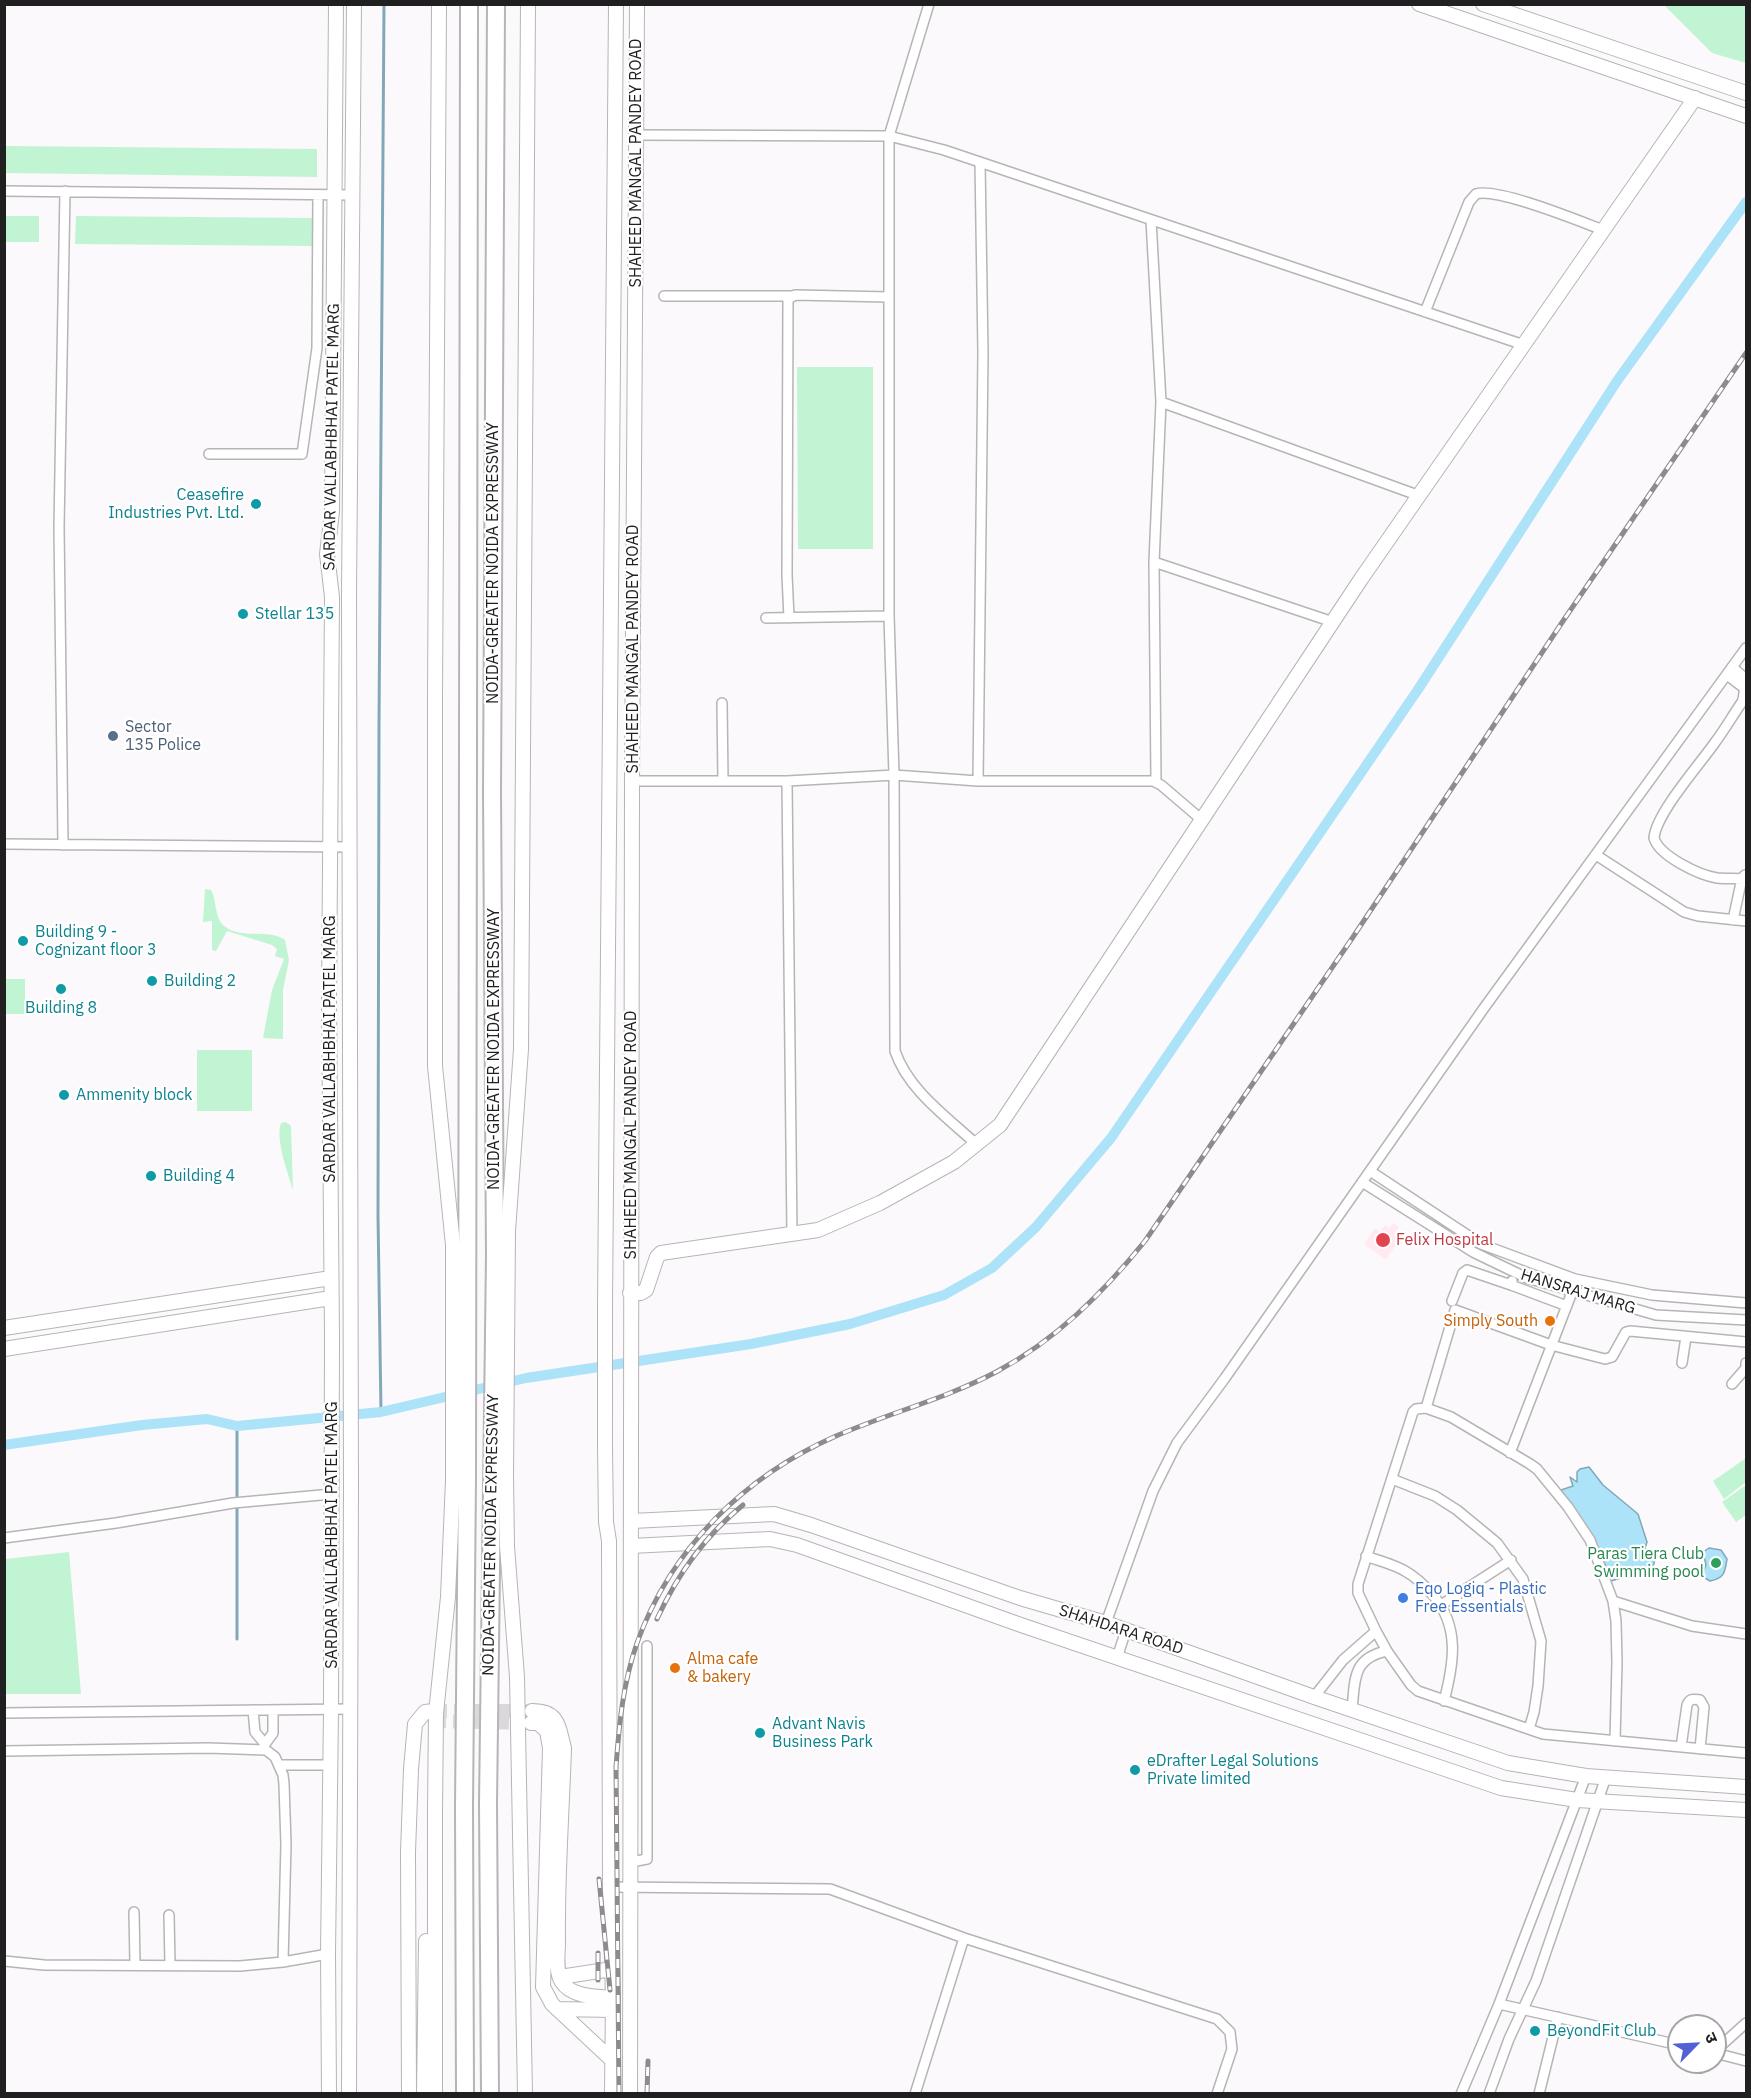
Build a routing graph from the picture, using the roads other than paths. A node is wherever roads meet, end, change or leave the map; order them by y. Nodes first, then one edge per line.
1 (336, 4) edge
2 (354, 4) edge
3 (439, 4) edge
4 (469, 4) edge
5 (496, 4) edge
6 (528, 4) edge
7 (616, 4) edge
8 (637, 4) edge
9 (929, 4) edge
10 (1419, 4) edge
11 (1484, 4) edge
12 (1746, 93) edge
13 (1695, 98) junction
14 (1746, 116) edge
15 (636, 135) junction
16 (889, 136) junction
17 (980, 162) junction
18 (4, 191) edge
19 (65, 191) junction
20 (318, 195) junction
21 (335, 195) junction
22 (353, 195) junction
23 (1152, 220) junction
24 (1603, 230) junction
25 (664, 296) dead end
26 (791, 296) junction
27 (889, 297) junction
28 (1425, 312) junction
29 (1524, 345) junction
30 (1161, 402) junction
31 (209, 454) dead end
32 (1420, 495) junction
33 (1154, 562) junction
34 (889, 616) junction
35 (766, 618) dead end
36 (789, 618) junction
37 (1333, 622) junction
38 (1746, 648) edge
39 (1730, 671) junction
40 (1746, 684) edge
41 (722, 703) dead end
42 (894, 776) junction
43 (632, 781) junction
44 (723, 781) junction
45 (978, 781) junction
46 (1156, 781) junction
47 (787, 782) junction
48 (1202, 820) junction
49 (4, 844) edge
50 (63, 845) junction
51 (332, 846) junction
52 (350, 847) junction
53 (1596, 855) junction
54 (1745, 877) edge
55 (1733, 920) junction
56 (1746, 921) edge
57 (976, 1144) junction
58 (607, 1147) junction
59 (631, 1150) junction
60 (1370, 1171) junction
61 (1362, 1182) junction
62 (792, 1235) junction
63 (1515, 1273) junction
64 (331, 1278) junction
65 (1575, 1279) junction
66 (1511, 1285) junction
67 (1572, 1292) junction
68 (631, 1297) junction
69 (331, 1298) junction
70 (1452, 1301) dead end
71 (1746, 1303) edge
72 (501, 1305) junction
73 (1567, 1306) junction
74 (460, 1312) junction
75 (1746, 1320) edge
76 (4, 1328) edge
77 (1686, 1337) junction
78 (1746, 1342) edge
79 (1551, 1345) junction
80 (4, 1348) edge
81 (1682, 1363) dead end
82 (1746, 1363) edge
83 (1746, 1369) edge
84 (1732, 1384) dead end
85 (1426, 1408) junction
86 (1510, 1453) junction
87 (499, 1475) junction
88 (460, 1479) junction
89 (1392, 1479) junction
90 (331, 1491) junction
91 (632, 1521) junction
92 (4, 1538) edge
93 (631, 1546) junction
94 (1366, 1556) junction
95 (1511, 1560) junction
96 (1613, 1601) junction
97 (1441, 1605) junction
98 (1106, 1623) junction
99 (1126, 1630) junction
100 (1376, 1631) junction
101 (1746, 1634) edge
102 (646, 1646) dead end
103 (1387, 1651) junction
104 (1117, 1658) junction
105 (1314, 1697) junction
106 (1444, 1701) junction
107 (351, 1709) junction
108 (253, 1710) junction
109 (273, 1710) junction
110 (332, 1710) junction
111 (1352, 1710) junction
112 (4, 1713) edge
113 (1529, 1729) junction
114 (1615, 1741) junction
115 (265, 1747) junction
116 (1682, 1747) junction
117 (1700, 1749) junction
118 (4, 1750) edge
119 (1746, 1753) edge
120 (279, 1765) junction
121 (331, 1765) junction
122 (1586, 1776) junction
123 (1606, 1777) junction
124 (1746, 1787) edge
125 (1577, 1800) junction
126 (1598, 1801) junction
127 (1746, 1810) edge
128 (631, 1862) junction
129 (609, 1887) junction
130 (631, 1887) junction
131 (134, 1912) dead end
132 (169, 1915) dead end
133 (964, 1938) junction
134 (328, 1954) junction
135 (4, 1961) edge
136 (283, 1962) junction
137 (135, 1964) junction
138 (170, 1965) junction
139 (612, 1969) junction
140 (560, 1977) junction
141 (613, 2004) junction
142 (1499, 2004) junction
143 (557, 2009) junction
144 (1522, 2009) junction
145 (1558, 2017) junction
146 (1746, 2023) edge
147 (1727, 2041) edge
148 (1667, 2042) edge
149 (1727, 2055) edge
150 (613, 2061) junction
151 (1746, 2061) edge
152 (329, 2094) edge
153 (349, 2094) edge
154 (409, 2094) edge
155 (424, 2094) edge
156 (435, 2094) edge
157 (465, 2094) edge
158 (490, 2094) edge
159 (525, 2094) edge
160 (612, 2094) edge
161 (630, 2094) edge
162 (915, 2094) edge
163 (1217, 2094) edge
164 (1461, 2094) edge
165 (1489, 2094) edge
166 (1539, 2094) edge

1 - 21 street, SARDAR VALLABHBHAI PATEL MARG
2 - 22 street, SARDAR VALLABHBHAI PATEL MARG
3 - 74 street
4 - 74 highway, NOIDA-GREATER NOIDA EXPRESSWAY
5 - 72 highway, NOIDA-GREATER NOIDA EXPRESSWAY
6 - 72 street
7 - 58 street
8 - 15 street, SHAHEED MANGAL PANDEY ROAD
9 - 16 street
10 - 13 street
11 - 12 street
13 - 14 street
13 - 24 street
15 - 16 street
15 - 43 street, SHAHEED MANGAL PANDEY ROAD
16 - 17 street
16 - 27 street
17 - 23 street
17 - 45 street
18 - 19 street
19 - 20 street
19 - 50 street
20 - 21 street
20 - 31 street
21 - 22 street
21 - 51 street, SARDAR VALLABHBHAI PATEL MARG
22 - 52 street, SARDAR VALLABHBHAI PATEL MARG
23 - 28 street
23 - 30 street
24 - 28 street
24 - 29 street
25 - 26 street
26 - 27 street
26 - 36 street
27 - 34 street
28 - 29 street
29 - 32 street
30 - 32 street
30 - 33 street
32 - 37 street
33 - 37 street
33 - 46 street
34 - 36 street
34 - 42 street
35 - 36 street
37 - 48 street
38 - 39 street
39 - 40 street
39 - 53 street
40 - 54 street
41 - 44 street
42 - 45 street
42 - 47 street
42 - 57 street
43 - 44 street
43 - 59 street, SHAHEED MANGAL PANDEY ROAD
44 - 47 street
45 - 46 street
46 - 48 street
47 - 62 street
48 - 57 street
49 - 50 street
50 - 51 street
51 - 52 street
51 - 64 street, SARDAR VALLABHBHAI PATEL MARG
52 - 107 street, SARDAR VALLABHBHAI PATEL MARG
53 - 55 street
53 - 60 street
54 - 55 street
55 - 56 street
57 - 62 street
58 - 59 street
58 - 129 street
59 - 68 street, SHAHEED MANGAL PANDEY ROAD
60 - 61 street
60 - 65 street, HANSRAJ MARG
61 - 63 street, HANSRAJ MARG
61 - 98 street
62 - 68 street
63 - 66 street
63 - 67 street, HANSRAJ MARG
64 - 69 street, SARDAR VALLABHBHAI PATEL MARG
64 - 76 street
65 - 67 street
65 - 71 street, HANSRAJ MARG
66 - 70 street
66 - 73 street
67 - 73 street
67 - 75 street, HANSRAJ MARG
68 - 91 street, SHAHEED MANGAL PANDEY ROAD
69 - 80 street
69 - 90 street, SARDAR VALLABHBHAI PATEL MARG
72 - 87 highway, NOIDA-GREATER NOIDA EXPRESSWAY
73 - 79 street
74 - 88 highway, NOIDA-GREATER NOIDA EXPRESSWAY
77 - 78 street
77 - 79 street
77 - 81 street
79 - 85 street
79 - 86 street
82 - 83 street
83 - 84 street
85 - 86 street
85 - 89 street
86 - 96 street
87 - 158 highway, NOIDA-GREATER NOIDA EXPRESSWAY
87 - 159 street
88 - 156 street
88 - 157 highway, NOIDA-GREATER NOIDA EXPRESSWAY
89 - 94 street
89 - 95 street
90 - 92 street
90 - 110 street, SARDAR VALLABHBHAI PATEL MARG
91 - 93 street, SHAHEED MANGAL PANDEY ROAD
91 - 98 street, SHAHDARA ROAD
93 - 104 street, SHAHDARA ROAD
93 - 128 street, SHAHEED MANGAL PANDEY ROAD
94 - 97 street
94 - 100 street
95 - 97 street
95 - 113 street
96 - 101 street
96 - 114 street
97 - 106 street
98 - 99 street, SHAHDARA ROAD
99 - 104 street
99 - 105 street, SHAHDARA ROAD
100 - 103 street
100 - 105 street
102 - 128 street
103 - 106 street
103 - 111 street
104 - 125 street, SHAHDARA ROAD
105 - 111 street, SHAHDARA ROAD
106 - 113 street
107 - 110 street
107 - 153 street, SARDAR VALLABHBHAI PATEL MARG
108 - 109 street
108 - 112 street
108 - 115 street
109 - 110 street
109 - 115 street
110 - 121 street, SARDAR VALLABHBHAI PATEL MARG
111 - 122 street, SHAHDARA ROAD
113 - 114 street
114 - 116 street
115 - 118 street
115 - 120 street
116 - 117 street
116 - 117 street
117 - 119 street
120 - 121 street
120 - 136 street
121 - 134 street, SARDAR VALLABHBHAI PATEL MARG
122 - 123 street, SHAHDARA ROAD
122 - 125 street
123 - 124 street, SHAHDARA ROAD
123 - 126 street
125 - 126 street, SHAHDARA ROAD
125 - 142 street
126 - 127 street, SHAHDARA ROAD
126 - 144 street
128 - 130 street, SHAHEED MANGAL PANDEY ROAD
129 - 130 street
129 - 139 street
130 - 133 street
130 - 161 street, SHAHEED MANGAL PANDEY ROAD
131 - 137 street
132 - 138 street
133 - 162 street
133 - 163 street
134 - 136 street
134 - 152 street, SARDAR VALLABHBHAI PATEL MARG
135 - 137 street
136 - 138 street
137 - 138 street
139 - 140 street
139 - 141 street
140 - 141 street
140 - 143 street
141 - 143 street
141 - 150 street
142 - 144 street
142 - 164 street
143 - 150 street
144 - 145 street
144 - 165 street
145 - 148 street
145 - 166 street
146 - 147 street
149 - 151 street
150 - 160 street
154 - 155 street

